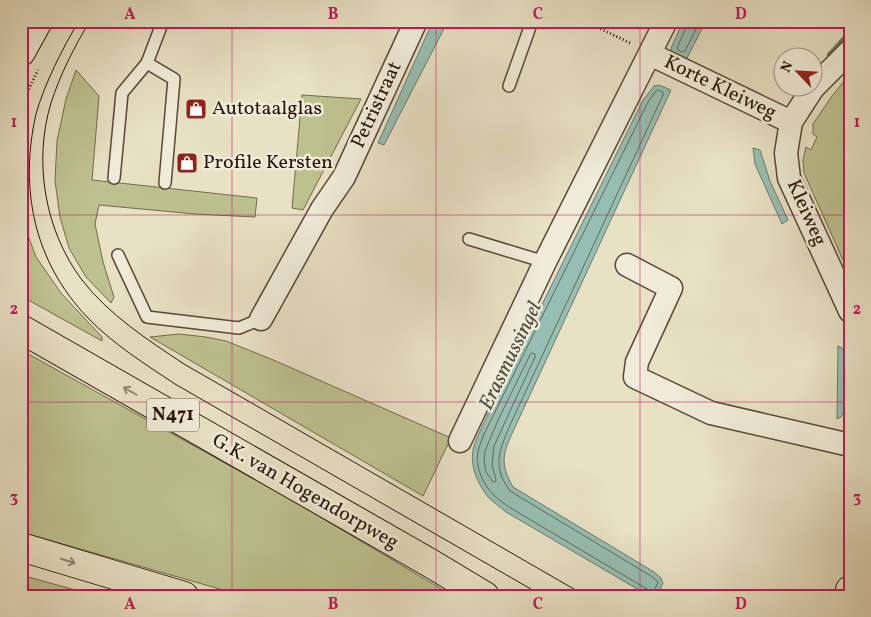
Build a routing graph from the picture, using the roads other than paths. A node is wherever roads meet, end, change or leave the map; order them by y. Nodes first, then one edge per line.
1 (163, 21) edge
2 (416, 21) edge
3 (524, 21) edge
4 (666, 21) edge
5 (642, 49) junction
6 (850, 51) edge
7 (147, 63) junction
8 (824, 76) edge
9 (509, 86) dead end
10 (806, 98) edge
11 (791, 122) junction
12 (114, 178) dead end
13 (165, 183) dead end
14 (469, 239) dead end
15 (118, 255) dead end
16 (545, 262) junction
17 (627, 265) dead end
18 (850, 311) edge
19 (261, 318) joint
20 (21, 329) edge
21 (460, 442) dead end
22 (850, 445) edge
23 (21, 547) edge
24 (850, 590) edge
25 (184, 596) edge
26 (485, 596) edge
27 (849, 596) edge

1 - 7 lane
2 - 19 street, Petristraat
3 - 9 lane
4 - 5 street
5 - 11 street, Korte Kleiweg
5 - 16 street
6 - 8 street, Kleiweg
7 - 12 lane
7 - 13 lane
10 - 11 street, Kleiweg
11 - 18 street, Kleiweg
14 - 16 lane
15 - 19 lane
16 - 21 street
17 - 22 street
26 -> 20 main road, G.K. van Hogendorpweg / N471
23 -> 25 main road
24 - 27 street

